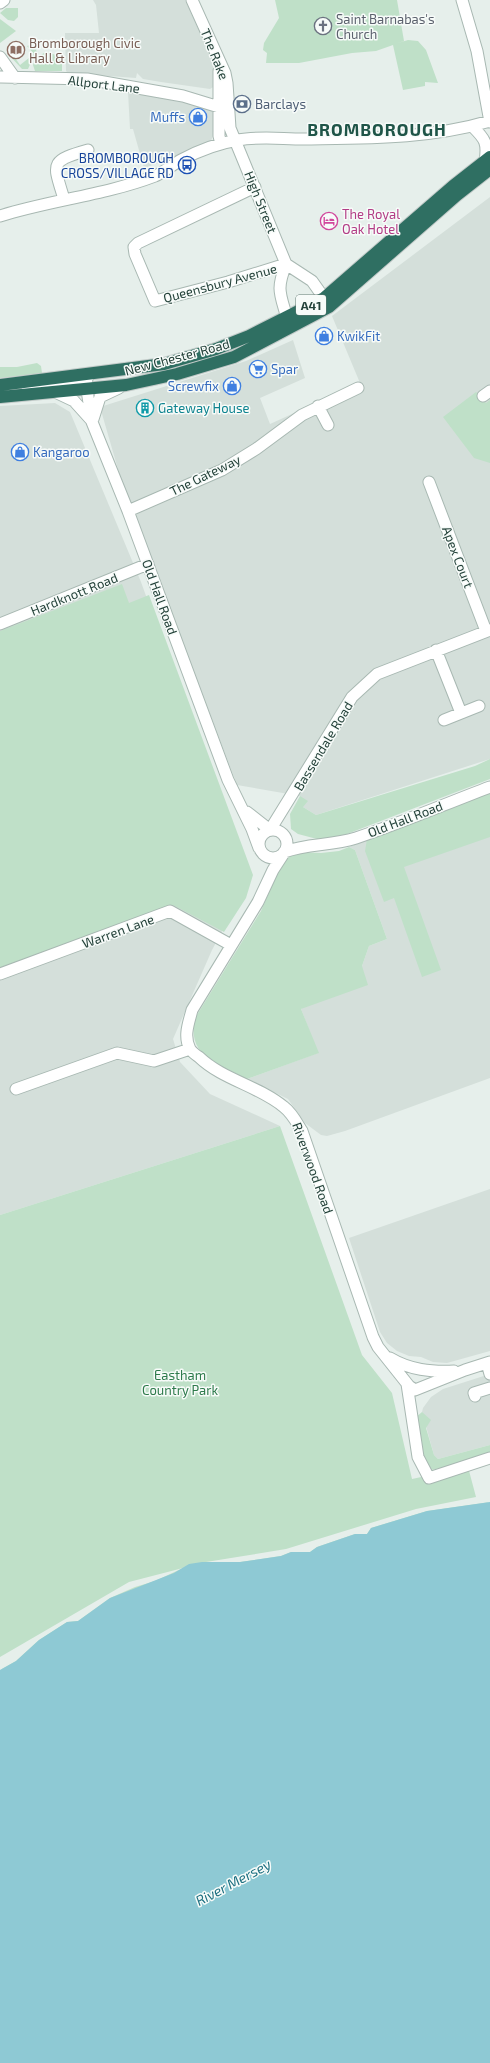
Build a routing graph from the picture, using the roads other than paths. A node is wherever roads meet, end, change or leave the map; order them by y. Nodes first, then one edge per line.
1 (4, 0) edge
2 (192, 0) edge
3 (462, 0) edge
4 (0, 3) edge
5 (0, 57) edge
6 (1, 77) edge
7 (15, 78) junction
8 (225, 103) junction
9 (490, 122) edge
10 (473, 126) junction
11 (236, 140) junction
12 (221, 144) junction
13 (82, 155) dead end
14 (488, 162) edge
15 (255, 187) junction
16 (64, 199) junction
17 (0, 216) edge
18 (291, 267) junction
19 (324, 298) junction
20 (287, 318) junction
21 (90, 374) junction
22 (0, 385) edge
23 (126, 385) junction
24 (358, 388) dead end
25 (86, 389) junction
26 (0, 390) edge
27 (55, 392) junction
28 (0, 397) edge
29 (318, 406) junction
30 (92, 422) junction
31 (328, 425) dead end
32 (429, 482) dead end
33 (128, 511) junction
34 (148, 564) junction
35 (0, 624) edge
36 (488, 631) edge
37 (436, 650) junction
38 (479, 706) dead end
39 (462, 713) junction
40 (444, 720) dead end
41 (490, 787) edge
42 (240, 804) junction
43 (288, 804) junction
44 (270, 830) junction
45 (284, 836) junction
46 (318, 845) junction
47 (259, 849) junction
48 (284, 852) junction
49 (265, 887) junction
50 (232, 945) junction
51 (0, 974) edge
52 (190, 1049) junction
53 (16, 1089) dead end
54 (381, 1351) junction
55 (489, 1366) edge
56 (418, 1369) junction
57 (465, 1370) junction
58 (407, 1383) junction
59 (422, 1388) junction
60 (490, 1388) edge
61 (475, 1396) dead end
62 (412, 1420) junction
63 (490, 1458) edge

1 - 4 street
2 - 8 street, The Rake
3 - 9 street
5 - 7 street
6 - 7 street, Allport Lane
7 - 8 street, Allport Lane
8 - 11 street, High Street
8 - 12 street
9 - 10 street
10 - 11 street
10 - 14 street
11 - 12 street
11 - 15 street, High Street
12 - 16 street
13 - 16 street
14 - 19 highway, New Chester Road / A41
14 - 23 highway, New Chester Road / A41
15 - 18 street, High Street
15 - 18 street, Queensbury Avenue
16 - 17 street
18 - 19 street
18 - 20 street
19 - 20 highway, New Chester Road / A41
20 - 21 highway, New Chester Road / A41
21 - 22 highway, New Chester Road / A41
21 - 25 street
23 - 25 highway, New Chester Road / A41
23 - 30 street
24 - 29 street, The Gateway
25 - 26 street
25 - 27 highway, New Chester Road / A41
25 - 30 street, Old Hall Road
27 - 28 highway, New Chester Road / A41
27 - 30 street
29 - 31 street
29 - 33 street, The Gateway
30 - 33 street, Old Hall Road
32 - 36 street, Apex Court
33 - 34 street, Old Hall Road
34 - 35 street, Hardknott Road
34 - 42 street, Old Hall Road
36 - 37 street, Bassendale Road
37 - 39 street
37 - 43 street, Bassendale Road
38 - 39 street
39 - 40 street
41 - 46 street, Old Hall Road
42 - 44 street, Old Hall Road
42 - 47 street, Old Hall Road
43 - 44 street, Bassendale Road
43 - 45 street, Bassendale Road
44 - 45 street
44 - 47 street
45 - 46 street, Old Hall Road
45 - 48 street
46 - 48 street, Old Hall Road
47 - 48 street
47 - 49 street
48 - 49 street
49 - 50 street
50 - 51 street, Warren Lane
50 - 52 street
52 - 53 street
52 - 54 street, Riverwood Road
54 - 56 street, Riverwood Road
54 - 58 street, Riverwood Road
55 - 57 street
56 - 57 street, Riverwood Road
56 - 58 street
56 - 59 street
57 - 59 street
58 - 59 street
58 - 62 street
59 - 62 street
60 - 61 street
62 - 63 street

